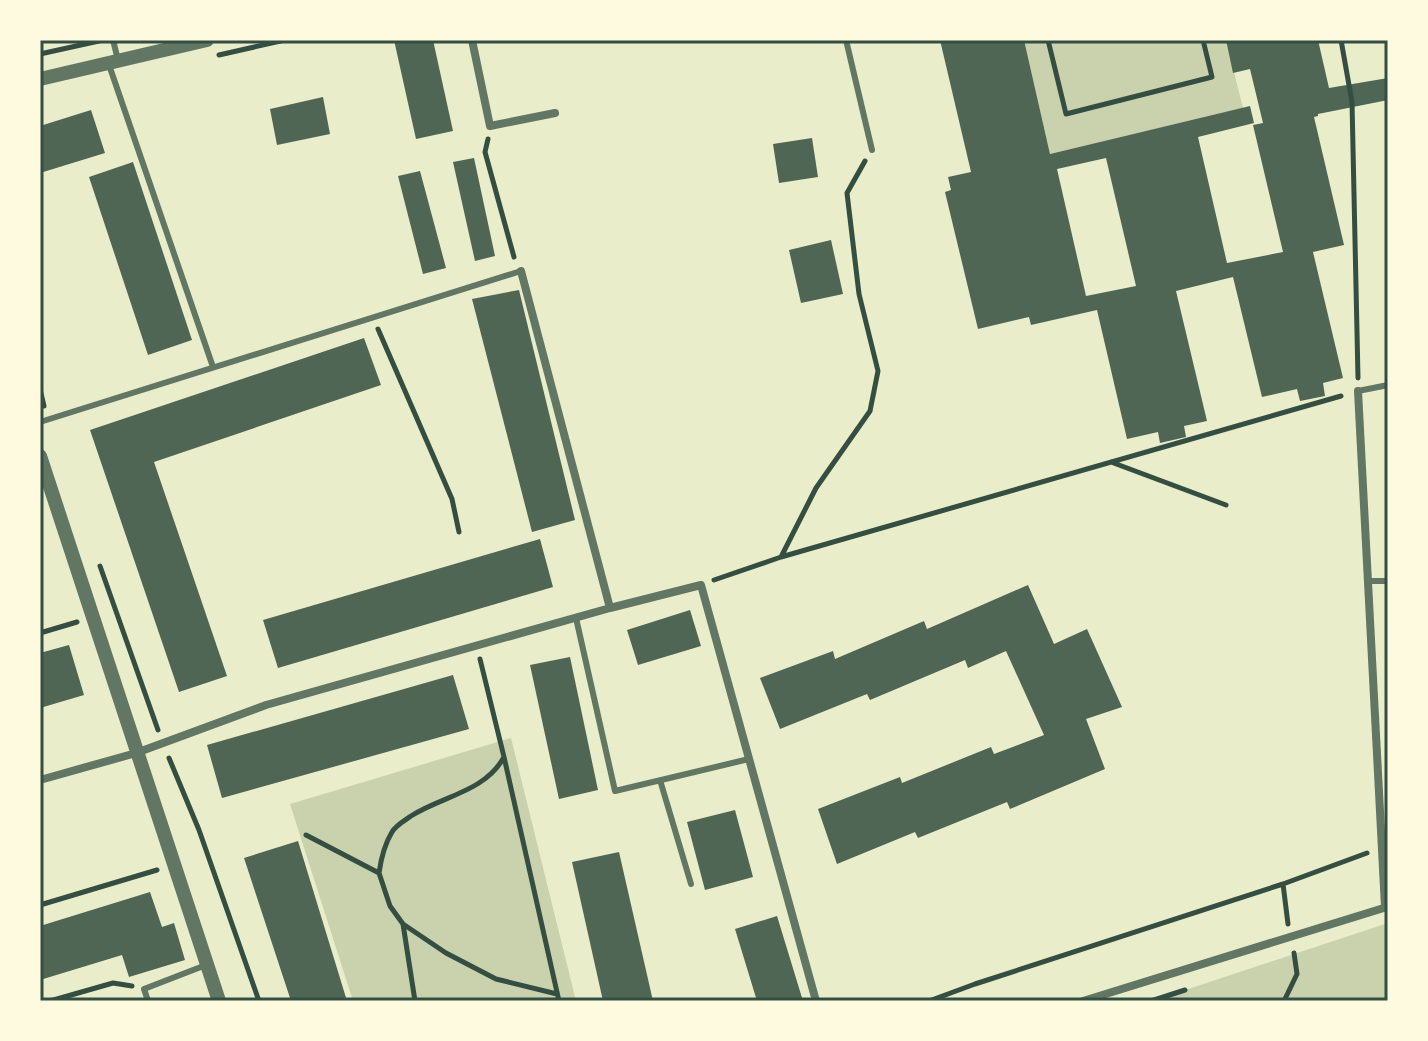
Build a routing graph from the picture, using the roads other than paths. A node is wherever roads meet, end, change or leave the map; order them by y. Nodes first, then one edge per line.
1 (113, 40) edge
2 (207, 40) edge
3 (472, 40) edge
4 (846, 40) edge
5 (113, 61) junction
6 (40, 79) edge
7 (555, 113) dead end
8 (872, 150) road end
9 (521, 271) joint
10 (213, 367) junction
11 (1388, 385) edge
12 (1358, 391) joint
13 (40, 422) edge
14 (40, 456) edge
15 (1368, 581) junction
16 (1388, 581) edge
17 (610, 608) junction
18 (576, 618) junction
19 (136, 753) junction
20 (749, 759) junction
21 (40, 780) edge
22 (660, 780) junction
23 (691, 884) dead end
24 (1387, 907) edge
25 (206, 965) junction
26 (148, 1001) edge
27 (219, 1001) edge
28 (816, 1001) edge
29 (1083, 1001) edge

1 - 5 lane
2 - 5 street
3 - 7 street
4 - 8 lane
5 - 6 street
5 - 10 lane
9 - 10 lane
9 - 17 street
10 - 13 lane
11 - 12 lane
12 - 15 street
14 - 19 street
15 - 16 lane
15 - 24 street
17 - 18 street
17 - 20 street
18 - 19 street
18 - 22 lane
19 - 21 street
19 - 25 street
20 - 22 lane
20 - 28 street
22 - 23 lane
24 - 29 street
25 - 26 lane
25 - 27 street

